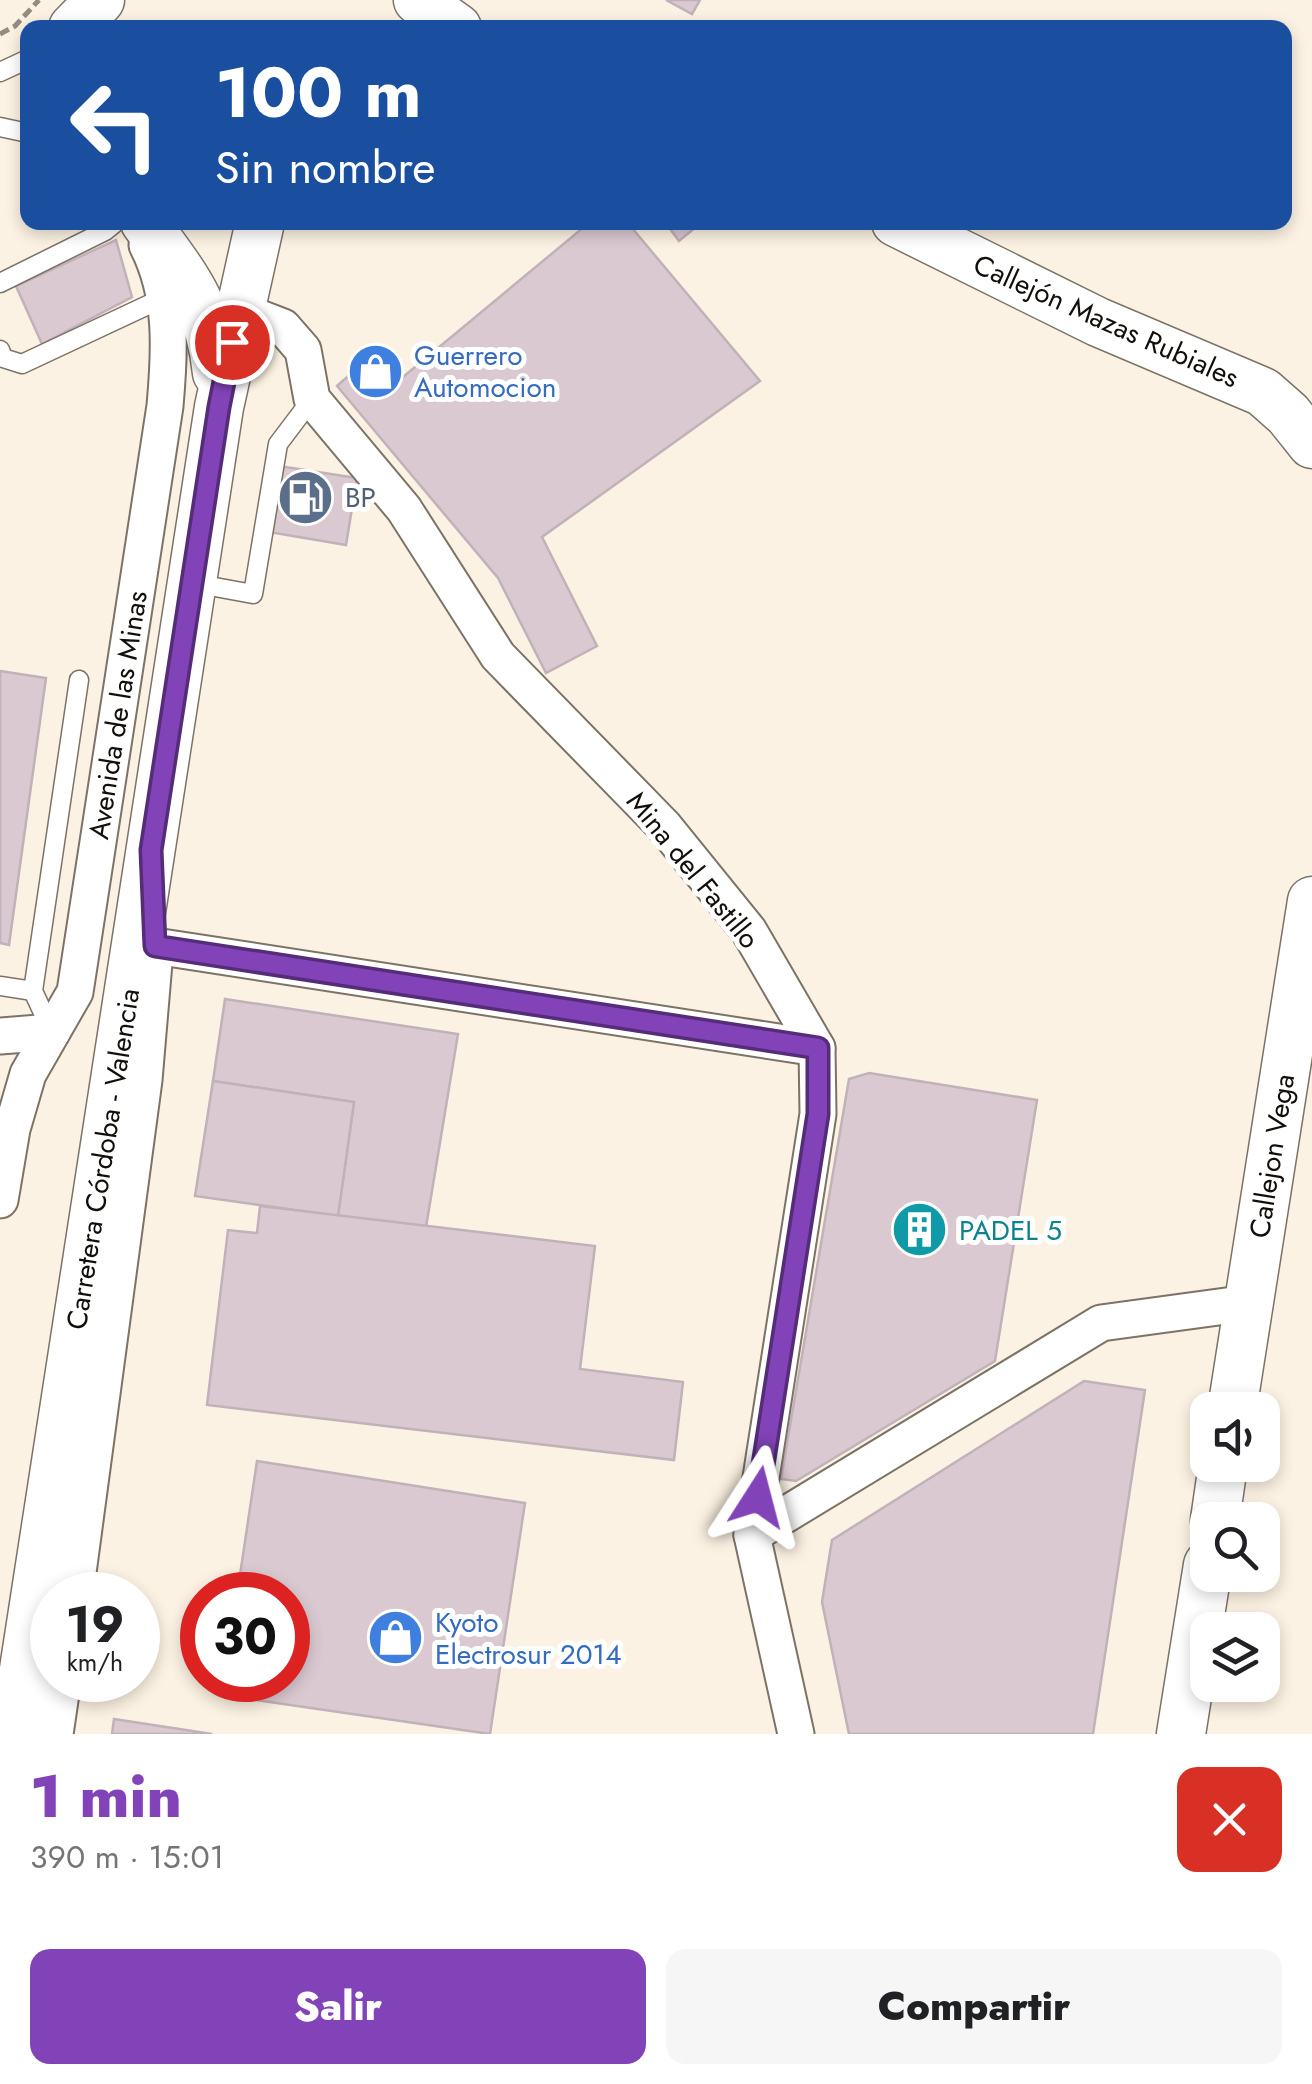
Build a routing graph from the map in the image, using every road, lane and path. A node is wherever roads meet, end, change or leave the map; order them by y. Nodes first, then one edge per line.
1 (418, 0) edge
2 (76, 9) edge
3 (37, 20) edge
4 (446, 20) edge
5 (106, 230) edge
6 (138, 230) edge
7 (151, 230) edge
8 (258, 230) edge
9 (912, 230) edge
10 (0, 283) edge
11 (165, 298) junction
12 (239, 310) junction
13 (0, 350) edge
14 (1312, 388) edge
15 (1263, 392) junction
16 (312, 399) junction
17 (219, 407) junction
18 (1312, 444) edge
19 (192, 583) junction
20 (79, 680) dead end
21 (151, 850) junction
22 (1312, 901) edge
23 (155, 946) junction
24 (0, 986) edge
25 (33, 991) junction
26 (52, 1032) junction
27 (0, 1036) edge
28 (818, 1048) junction
29 (14, 1079) edge
30 (0, 1200) edge
31 (1248, 1304) junction
32 (1235, 1392) edge
33 (752, 1536) junction
34 (79, 1572) edge
35 (1204, 1592) edge
36 (60, 1702) edge
37 (14, 1734) edge
38 (55, 1734) edge
39 (796, 1734) edge
40 (1181, 1734) edge

1 - 4 main road
2 - 3 path
5 - 10 lane
6 - 11 street, Avenida de las Minas
7 - 17 main road, Carretera Córdoba - Valencia
8 - 12 main road, Carretera Córdoba - Valencia
9 - 15 main road, Callejón Mazas Rubiales
11 - 13 lane
11 - 26 street, Avenida de las Minas
12 - 16 street, Mina del Fastillo
12 - 17 main road, Carretera Córdoba - Valencia
14 - 15 main road
15 - 18 main road
16 - 19 lane
16 - 28 street, Mina del Fastillo
17 - 19 main road, Carretera Córdoba - Valencia
19 - 21 main road, Carretera Córdoba - Valencia
20 - 25 lane
21 - 23 street, Avenida de las Minas
21 - 37 main road, Carretera Córdoba - Valencia
22 - 31 main road, Callejon Vega
23 - 28 street
23 - 34 street, Avenida de las Minas
24 - 25 lane
25 - 26 lane
26 - 27 street
26 - 29 street, Avenida de las Minas
28 - 33 street
29 - 30 street, Avenida de las Minas
31 - 32 main road, Callejon Vega
31 - 33 street
33 - 39 street
35 - 40 main road
36 - 38 street

